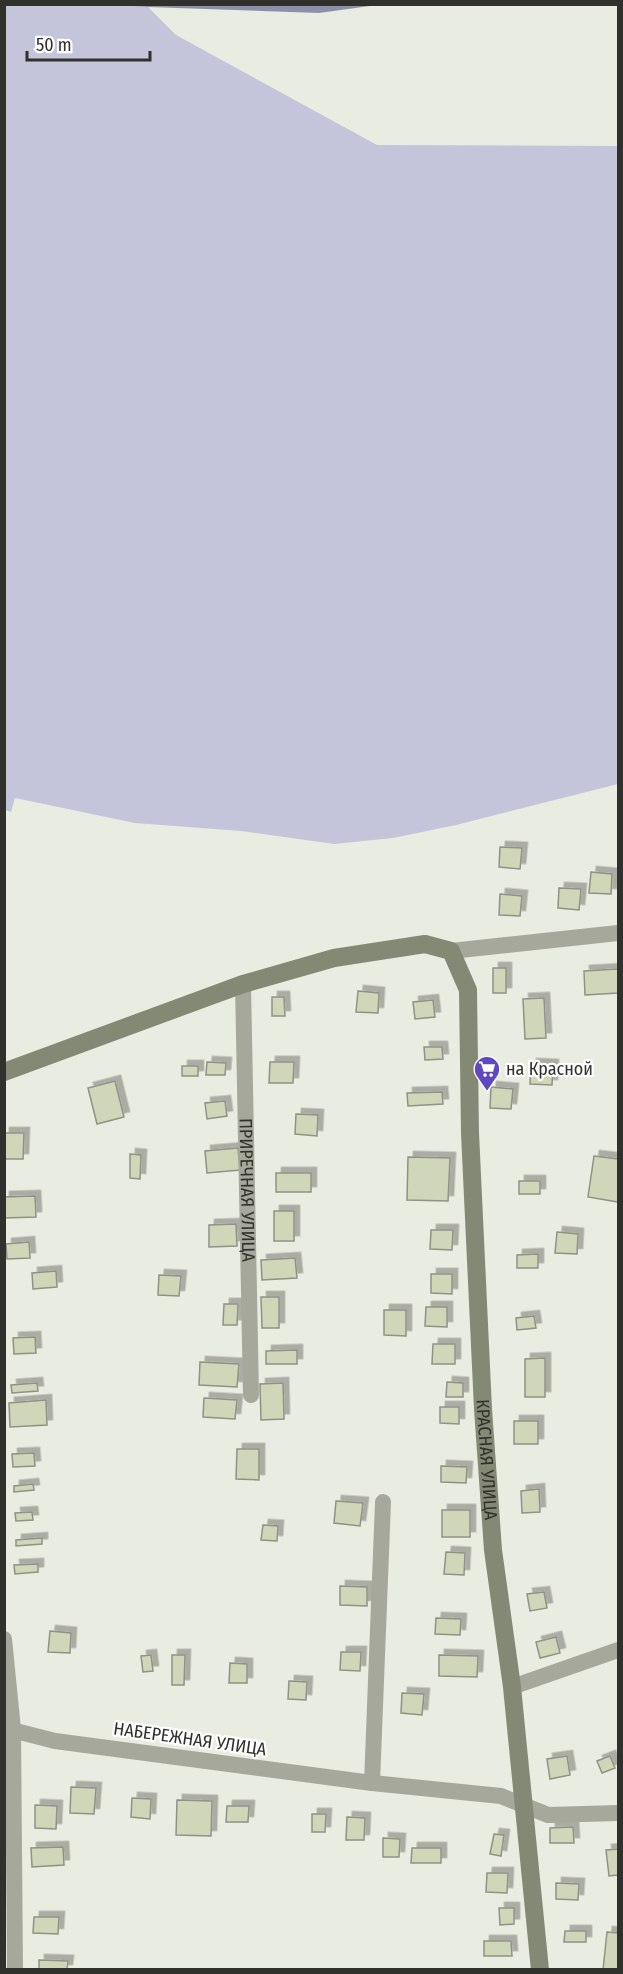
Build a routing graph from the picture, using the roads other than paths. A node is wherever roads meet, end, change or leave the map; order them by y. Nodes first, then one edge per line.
1 (618, 933) edge
2 (451, 951) junction
3 (243, 984) junction
4 (4, 1072) edge
5 (251, 1395) dead end
6 (383, 1502) dead end
7 (4, 1639) edge
8 (618, 1650) edge
9 (512, 1687) junction
10 (9, 1728) edge
11 (372, 1783) junction
12 (523, 1806) junction
13 (618, 1813) edge
14 (15, 1970) edge
15 (540, 1970) edge

1 - 2 street
2 - 3 street
2 - 9 street, КРАСНАЯ УЛИЦА
3 - 4 street
3 - 5 street, ПРИРЕЧНАЯ УЛИЦА
6 - 11 street
7 - 10 street
8 - 9 street
9 - 12 street, КРАСНАЯ УЛИЦА
10 - 11 street, НАБЕРЕЖНАЯ УЛИЦА
10 - 14 street
11 - 12 street, НАБЕРЕЖНАЯ УЛИЦА
12 - 13 street, НАБЕРЕЖНАЯ УЛИЦА
12 - 15 street, КРАСНАЯ УЛИЦА

